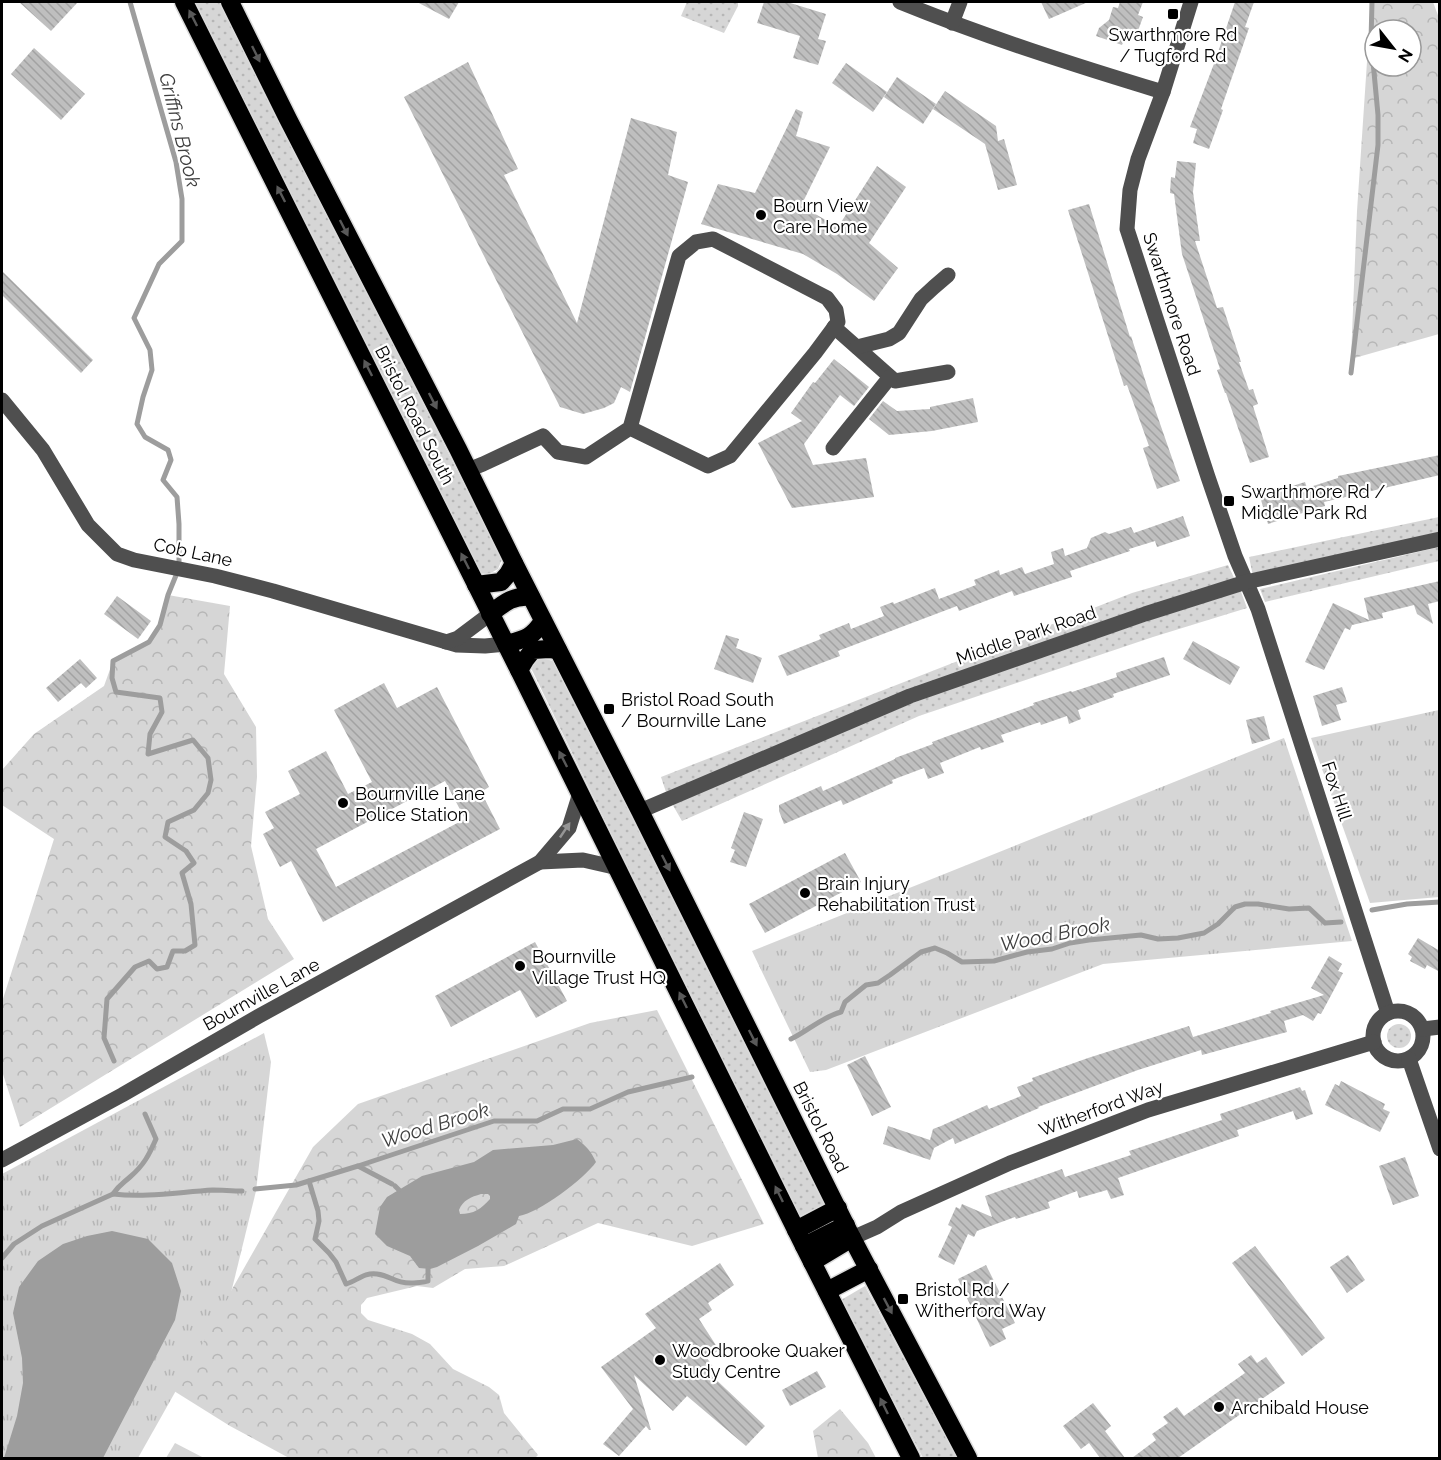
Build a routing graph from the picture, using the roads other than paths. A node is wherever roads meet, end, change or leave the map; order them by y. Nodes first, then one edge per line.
1 (184, 2) edge
2 (230, 2) edge
3 (900, 2) edge
4 (960, 2) edge
5 (1191, 2) edge
6 (952, 23) junction
7 (1163, 92) junction
8 (948, 275) dead end
9 (834, 327) junction
10 (857, 348) junction
11 (948, 372) dead end
12 (890, 377) junction
13 (2, 400) edge
14 (630, 428) junction
15 (833, 448) dead end
16 (468, 470) junction
17 (1440, 539) edge
18 (513, 563) junction
19 (1246, 582) junction
20 (476, 585) junction
21 (531, 597) junction
22 (490, 614) junction
23 (543, 621) junction
24 (446, 642) junction
25 (506, 644) junction
26 (558, 650) junction
27 (519, 670) junction
28 (580, 793) junction
29 (640, 811) junction
30 (540, 862) junction
31 (618, 868) junction
32 (1388, 1012) junction
33 (1440, 1027) edge
34 (1423, 1029) junction
35 (1374, 1042) junction
36 (1409, 1059) junction
37 (1440, 1149) edge
38 (2, 1160) edge
39 (838, 1208) junction
40 (849, 1232) junction
41 (804, 1246) junction
42 (869, 1269) junction
43 (826, 1291) junction
44 (911, 1458) edge
45 (968, 1458) edge

20 -> 1 highway, Bristol Road South
2 -> 16 highway, Bristol Road South
3 - 6 street
4 - 6 street
5 - 7 street, Swarthmore Road
6 - 7 street
7 - 19 street, Swarthmore Road
8 - 10 street
9 - 10 street
9 - 14 street
9 - 14 street
10 - 12 street
11 - 12 street
12 - 15 street
13 - 24 street, Cob Lane
14 - 16 street
16 - 18 highway, Bristol Road South
17 - 19 street, Middle Park Road
18 - 20 highway
18 - 21 highway, Bristol Road South
19 - 29 street, Middle Park Road
19 - 32 street, Fox Hill
20 - 22 highway, Bristol Road South
21 - 22 highway
21 - 23 highway, Bristol Road South
22 - 24 street
22 - 25 highway, Bristol Road South
23 - 25 highway
23 - 26 highway, Bristol Road South
24 - 25 street, Cob Lane
25 - 27 highway, Bristol Road South
26 - 27 highway
26 - 29 highway, Bristol Road South
28 -> 27 highway, Bristol Road South
30 -> 28 street, Bournville Lane
28 - 31 highway, Bristol Road South
29 -> 39 highway, Bristol Road
30 - 31 street, Bournville Lane
30 - 38 street, Bournville Lane
41 -> 31 highway
32 - 34 street
32 - 35 street
33 - 34 street
34 - 36 street
35 - 36 street
35 - 40 street, Witherford Way
36 - 37 street
39 - 40 highway, Bristol Road
39 - 41 highway
40 - 41 highway
40 - 42 highway, Bristol Road
41 - 43 highway
42 - 43 highway
42 -> 45 highway, Bristol Road
44 -> 43 highway

